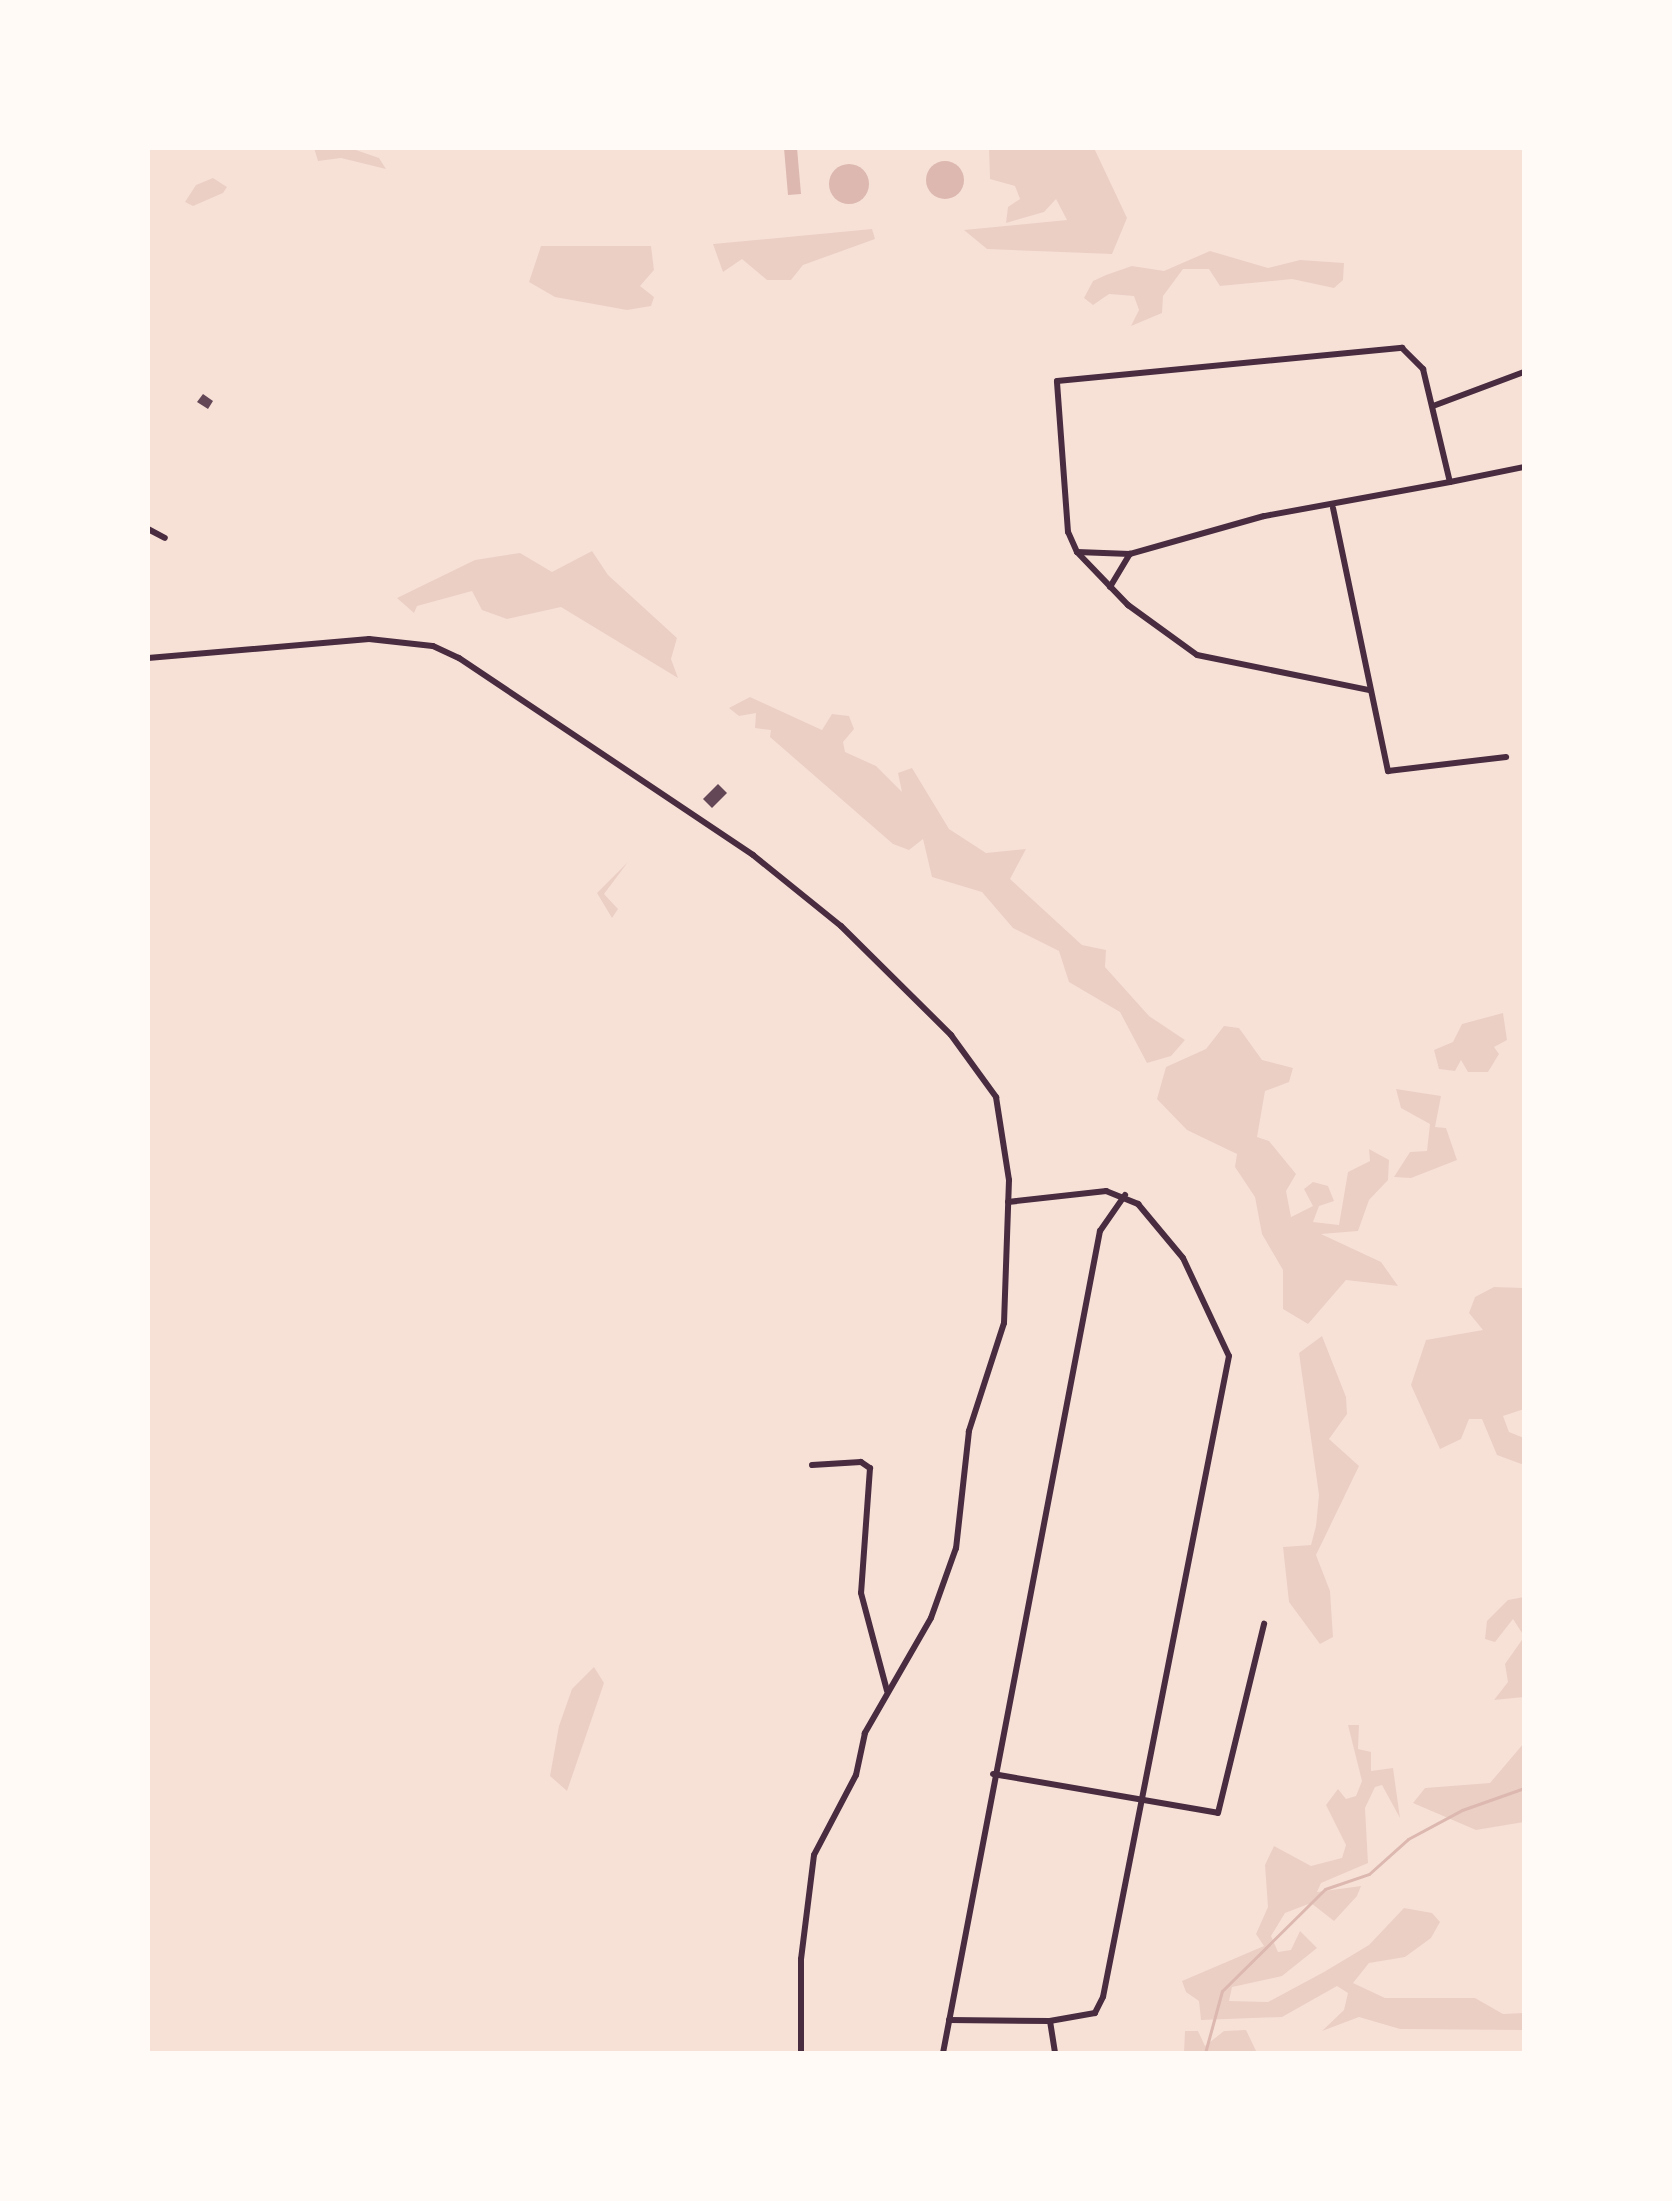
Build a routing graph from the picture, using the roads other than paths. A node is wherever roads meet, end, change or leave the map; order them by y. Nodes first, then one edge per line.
1 (1524, 372) edge
2 (1433, 406) junction
3 (1524, 467) edge
4 (1450, 482) junction
5 (1333, 508) junction
6 (148, 529) edge
7 (165, 538) dead end
8 (1077, 552) junction
9 (1130, 554) junction
10 (1110, 587) junction
11 (148, 658) edge
12 (1369, 690) junction
13 (1506, 757) dead end
14 (1125, 1195) junction
15 (1008, 1202) junction
16 (812, 1465) dead end
17 (1264, 1624) dead end
18 (887, 1691) junction
19 (993, 1774) junction
20 (1142, 1802) junction
21 (949, 2020) junction
22 (1050, 2021) junction
23 (801, 2053) edge
24 (943, 2053) edge
25 (1055, 2053) edge

1 - 2 street
2 - 4 street
2 - 8 street
3 - 4 street
4 - 5 street
5 - 9 street
5 - 12 street
6 - 7 street
8 - 9 street
8 - 10 street
9 - 10 street
10 - 12 street
11 - 15 street
12 - 13 street
14 - 15 street
14 - 19 street
14 - 20 street
15 - 18 street
16 - 18 street
17 - 20 street
18 - 23 street
19 - 20 street
19 - 21 street
20 - 22 street
21 - 22 street
21 - 24 street
22 - 25 street

